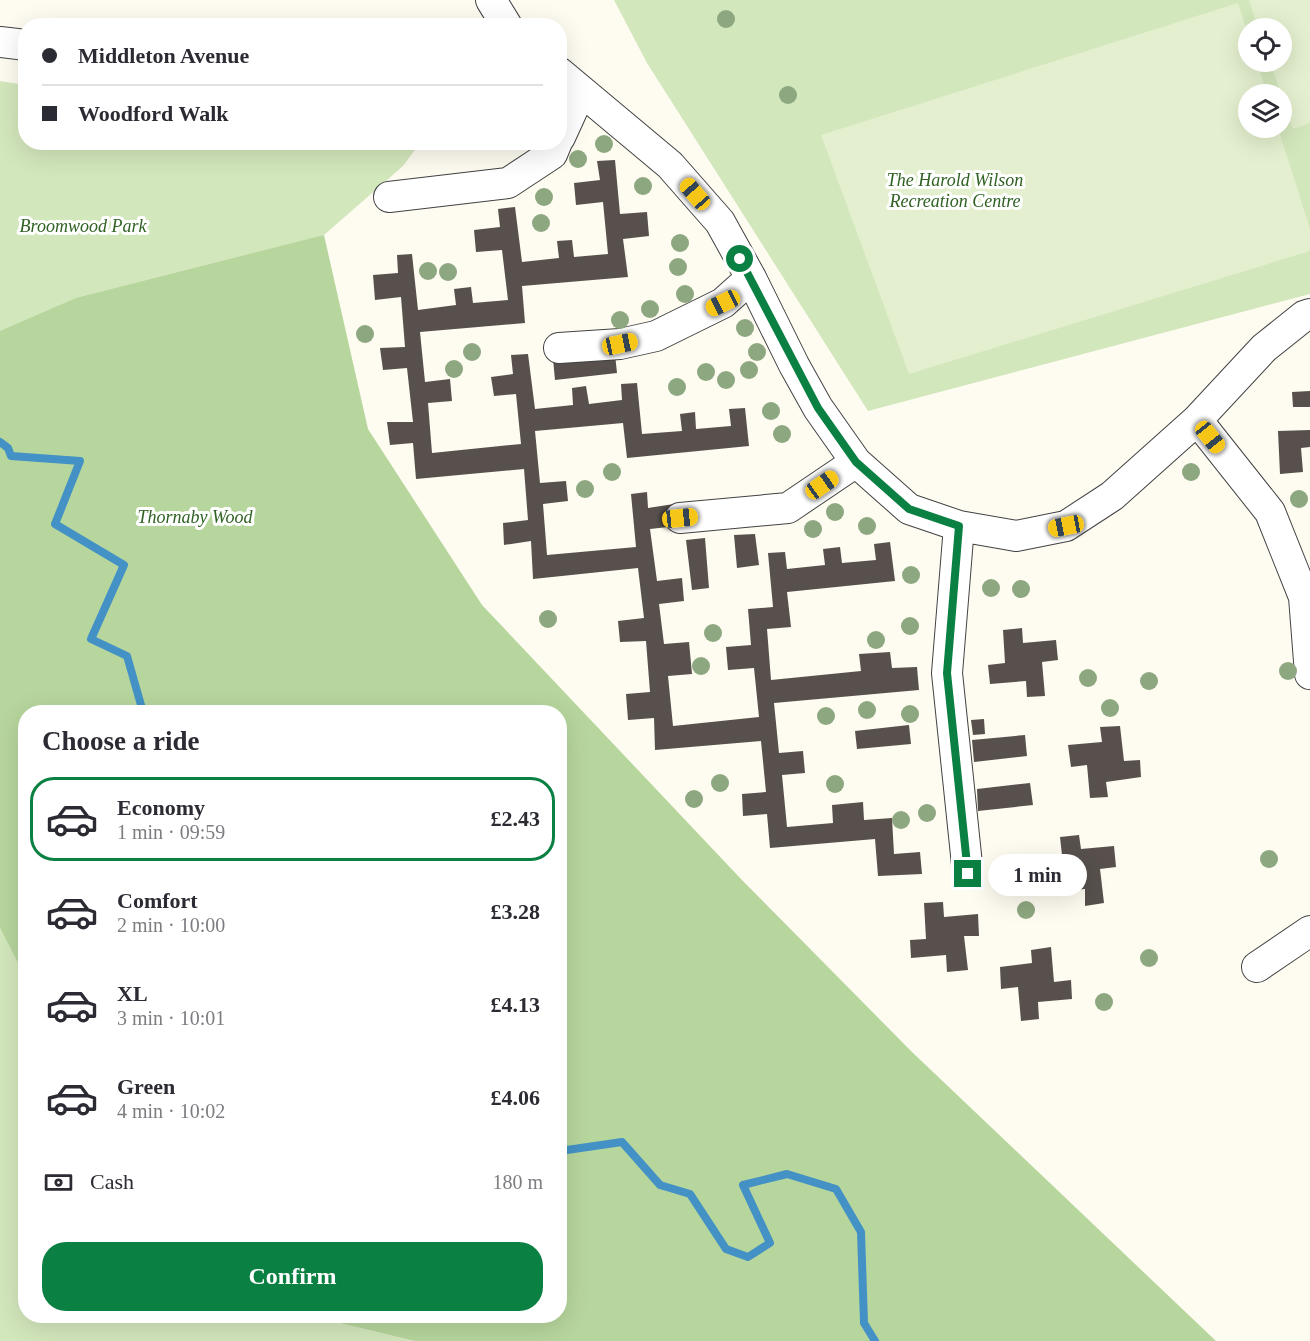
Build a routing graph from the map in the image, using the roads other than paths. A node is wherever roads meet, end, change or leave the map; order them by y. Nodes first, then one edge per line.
1 (491, 0) edge
2 (502, 18) edge
3 (0, 42) edge
4 (18, 44) edge
5 (570, 82) edge
6 (567, 98) edge
7 (554, 150) edge
8 (389, 197) dead end
9 (751, 278) junction
10 (1310, 314) edge
11 (559, 348) dead end
12 (1197, 420) junction
13 (856, 462) junction
14 (680, 518) dead end
15 (959, 526) junction
16 (1310, 674) edge
17 (968, 874) dead end
18 (1310, 931) edge
19 (1257, 967) dead end

1 - 2 street
3 - 4 street
5 - 6 street
5 - 9 street
7 - 8 street
9 - 11 street
9 - 13 street
10 - 12 street
12 - 15 street
12 - 16 street
13 - 14 street
13 - 15 street
15 - 17 street
18 - 19 street

